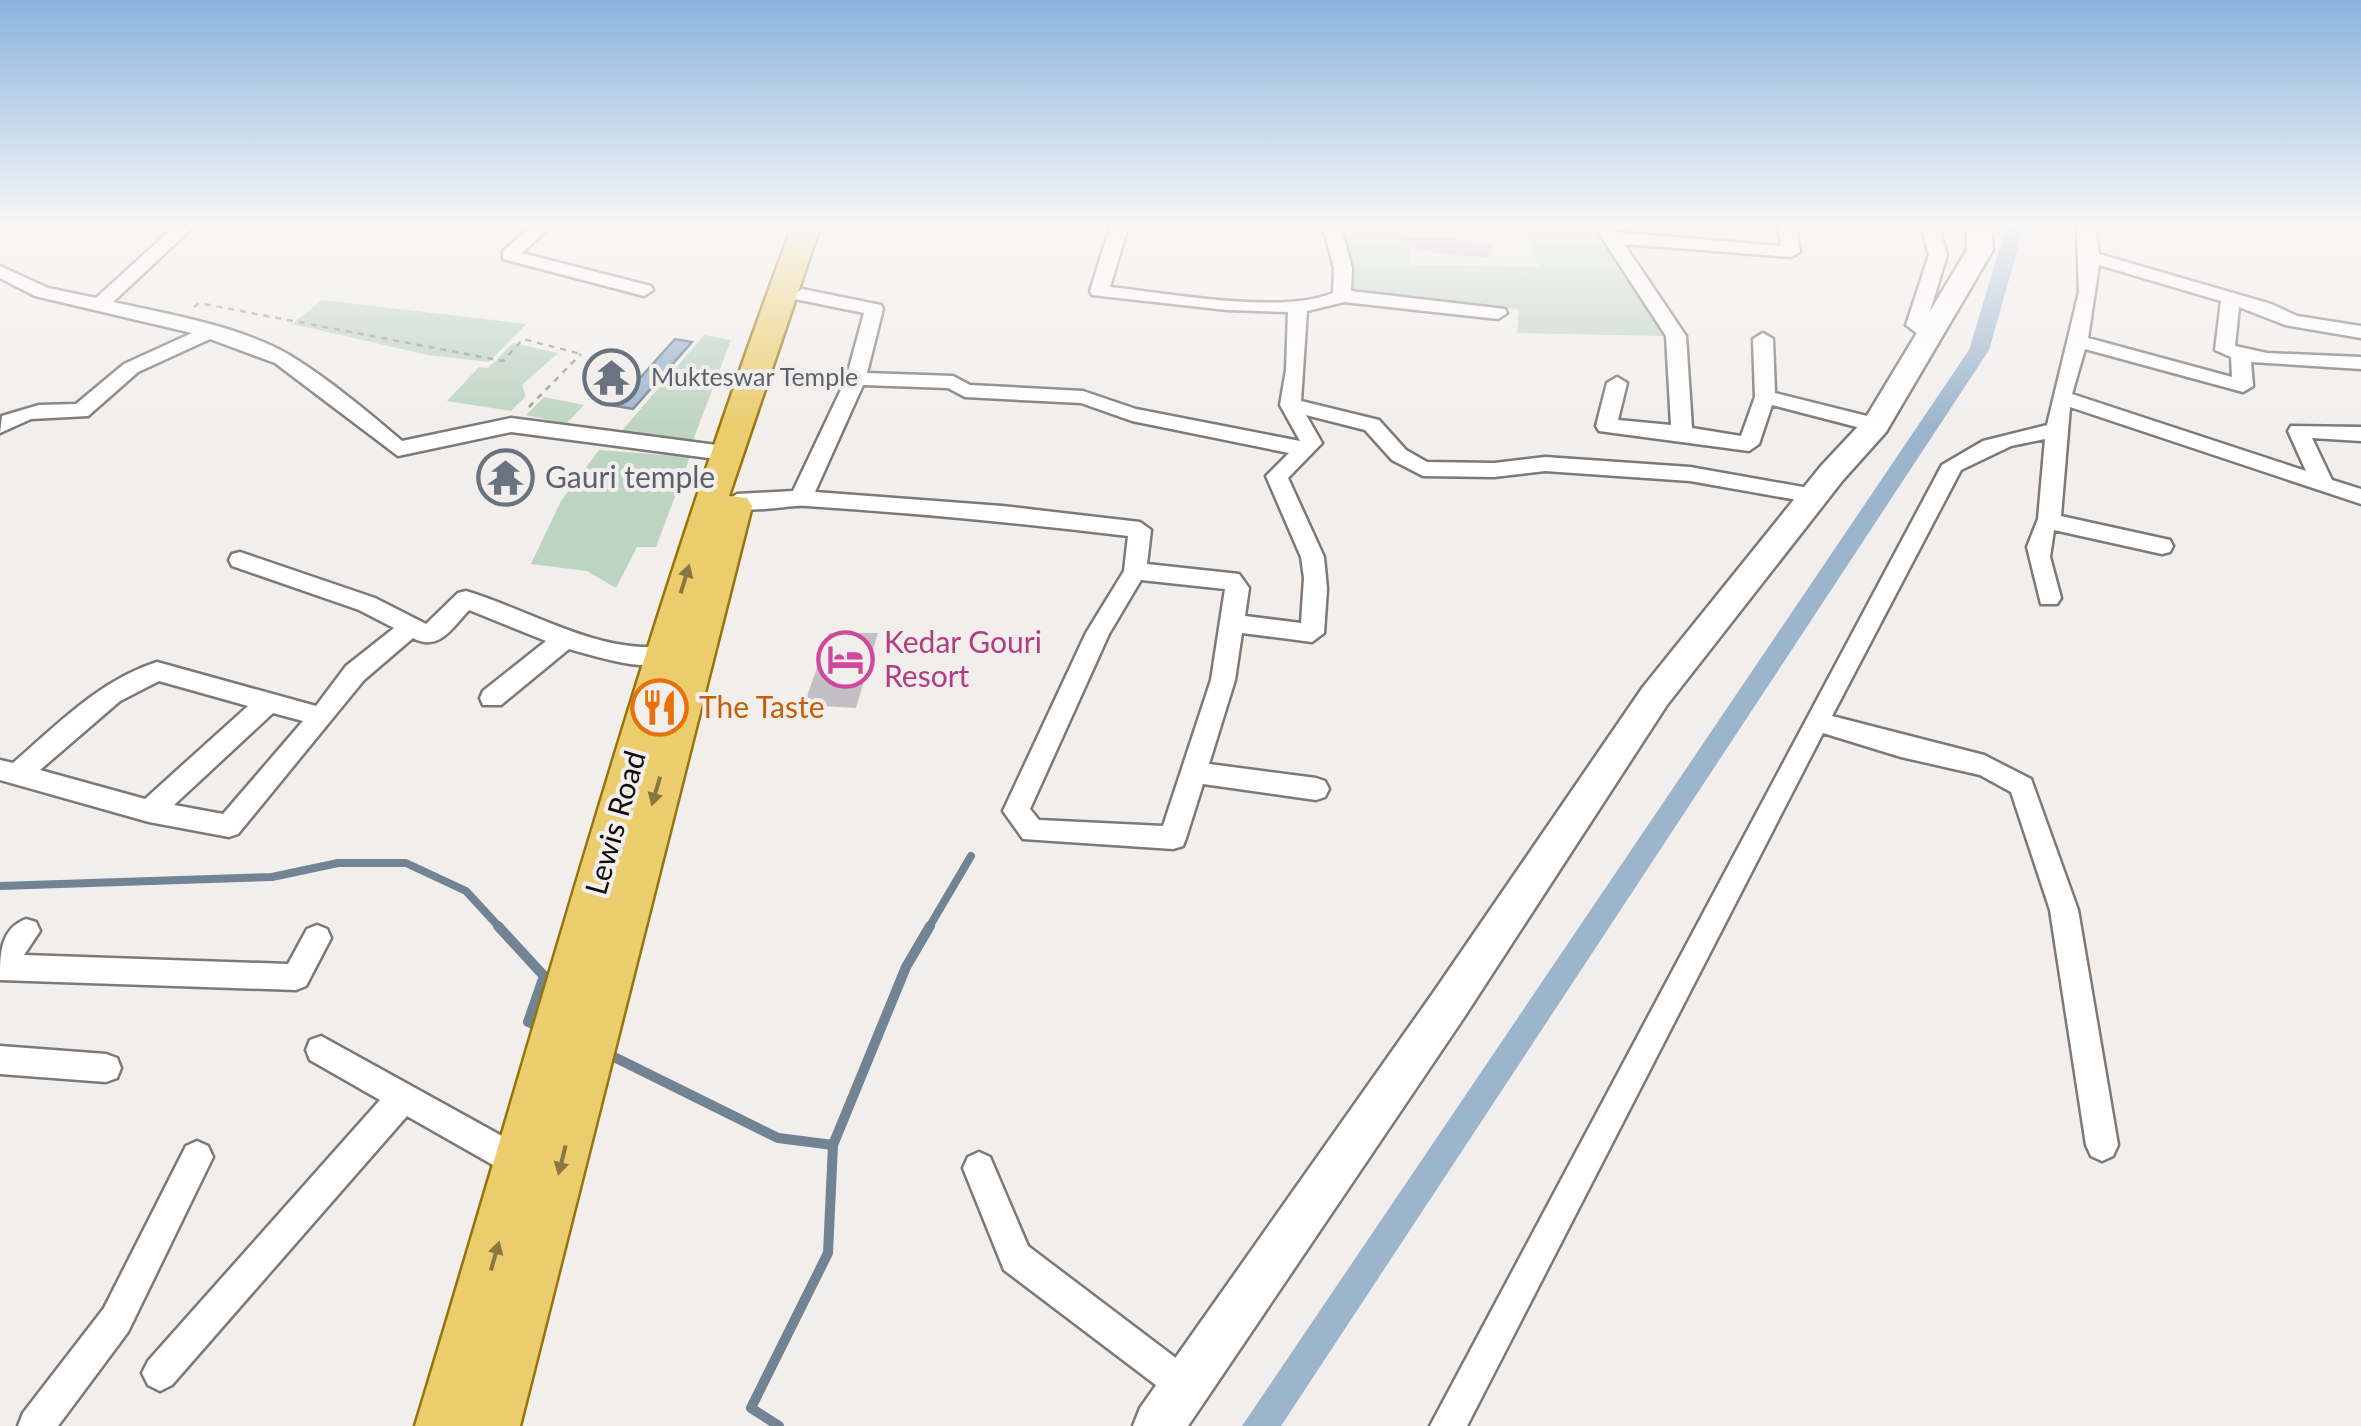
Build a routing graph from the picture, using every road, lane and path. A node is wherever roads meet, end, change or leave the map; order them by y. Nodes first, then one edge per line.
1 (48, 294) edge
2 (112, 294) edge
3 (782, 294) edge
4 (1127, 294) edge
5 (1647, 294) edge
6 (1925, 294) edge
7 (1955, 294) edge
8 (2087, 294) edge
9 (2216, 294) edge
10 (802, 295) joint
11 (1342, 296) joint
12 (2231, 298) junction
13 (98, 306) junction
14 (1298, 309) junction
15 (1498, 313) dead end
16 (174, 321) junction
17 (2361, 332) edge
18 (207, 333) junction
19 (1930, 337) junction
20 (1764, 338) dead end
21 (2080, 342) junction
22 (2242, 354) junction
23 (2361, 362) edge
24 (856, 378) junction
25 (1618, 383) dead end
26 (1765, 397) junction
27 (2062, 397) junction
28 (1290, 405) junction
29 (1876, 424) junction
30 (512, 425) junction
31 (0, 426) edge
32 (2058, 431) junction
33 (1682, 433) junction
34 (2361, 434) edge
35 (1306, 449) junction
36 (724, 454) junction
37 (2323, 484) junction
38 (1814, 496) junction
39 (2361, 497) edge
40 (801, 498) junction
41 (736, 500) junction
42 (2049, 521) junction
43 (2162, 546) dead end
44 (240, 560) dead end
45 (1135, 571) junction
46 (2049, 598) dead end
47 (1232, 623) junction
48 (411, 627) junction
49 (565, 639) junction
50 (698, 647) junction
51 (661, 661) junction
52 (492, 698) dead end
53 (268, 703) junction
54 (322, 717) junction
55 (1816, 721) junction
56 (9, 772) edge
57 (1195, 772) junction
58 (1316, 789) dead end
59 (149, 811) junction
60 (26, 931) dead end
61 (316, 938) dead end
62 (0, 966) edge
63 (590, 979) junction
64 (321, 1050) dead end
65 (0, 1060) edge
66 (568, 1062) junction
67 (106, 1068) dead end
68 (403, 1097) junction
69 (2102, 1144) dead end
70 (197, 1158) dead end
71 (520, 1163) junction
72 (979, 1168) dead end
73 (490, 1349) junction
74 (160, 1373) dead end
75 (1185, 1386) junction
76 (36, 1426) edge
77 (444, 1426) edge
78 (491, 1426) edge
79 (1158, 1426) edge
80 (1448, 1426) edge

1 - 13 street
2 - 13 street
3 - 36 main road, Lewis Road
4 - 14 street
5 - 33 street
6 - 19 street
7 - 19 street
8 - 21 street
9 - 12 street
10 - 24 street
10 - 41 main road, Lewis Road
11 - 14 street
11 - 15 street
12 - 17 street
12 - 22 street
13 - 16 street
14 - 28 street
16 - 18 street
16 - 30 path
18 - 30 street
18 - 31 street
19 - 29 street
20 - 26 street
21 - 22 street
21 - 27 street
22 - 23 street
24 - 35 street
24 - 40 street
25 - 33 street
26 - 29 street
26 - 33 street
27 - 32 street
27 - 37 street
28 - 35 street
28 - 38 street
29 - 38 street
30 - 36 street
32 - 42 street
32 - 55 street
34 - 37 street
35 - 47 street
51 -> 36 main road, Lewis Road
37 - 39 street
38 - 75 street
40 - 41 street
40 - 45 street
41 - 50 main road, Lewis Road
42 - 43 street
42 - 46 street
44 - 48 street
45 - 47 street
45 - 57 street
47 - 57 street
48 - 49 street
48 - 54 street
49 - 51 street
49 - 52 street
50 - 51 street
50 -> 63 main road, Lewis Road
51 - 63 main road, Lewis Road
53 - 54 street
53 - 56 street
53 - 59 street
54 - 59 street
55 - 69 street
55 - 80 street
56 - 59 street
57 - 58 street
60 - 62 street
61 - 62 street
63 - 66 main road, Lewis Road
64 - 68 street
65 - 67 street
66 - 71 main road, Lewis Road
66 -> 73 main road, Lewis Road
68 - 71 street
68 - 74 street
70 - 76 street
73 -> 71 main road, Lewis Road
72 - 75 street
73 - 77 main road, Lewis Road
73 - 78 main road, Lewis Road
75 - 79 street

